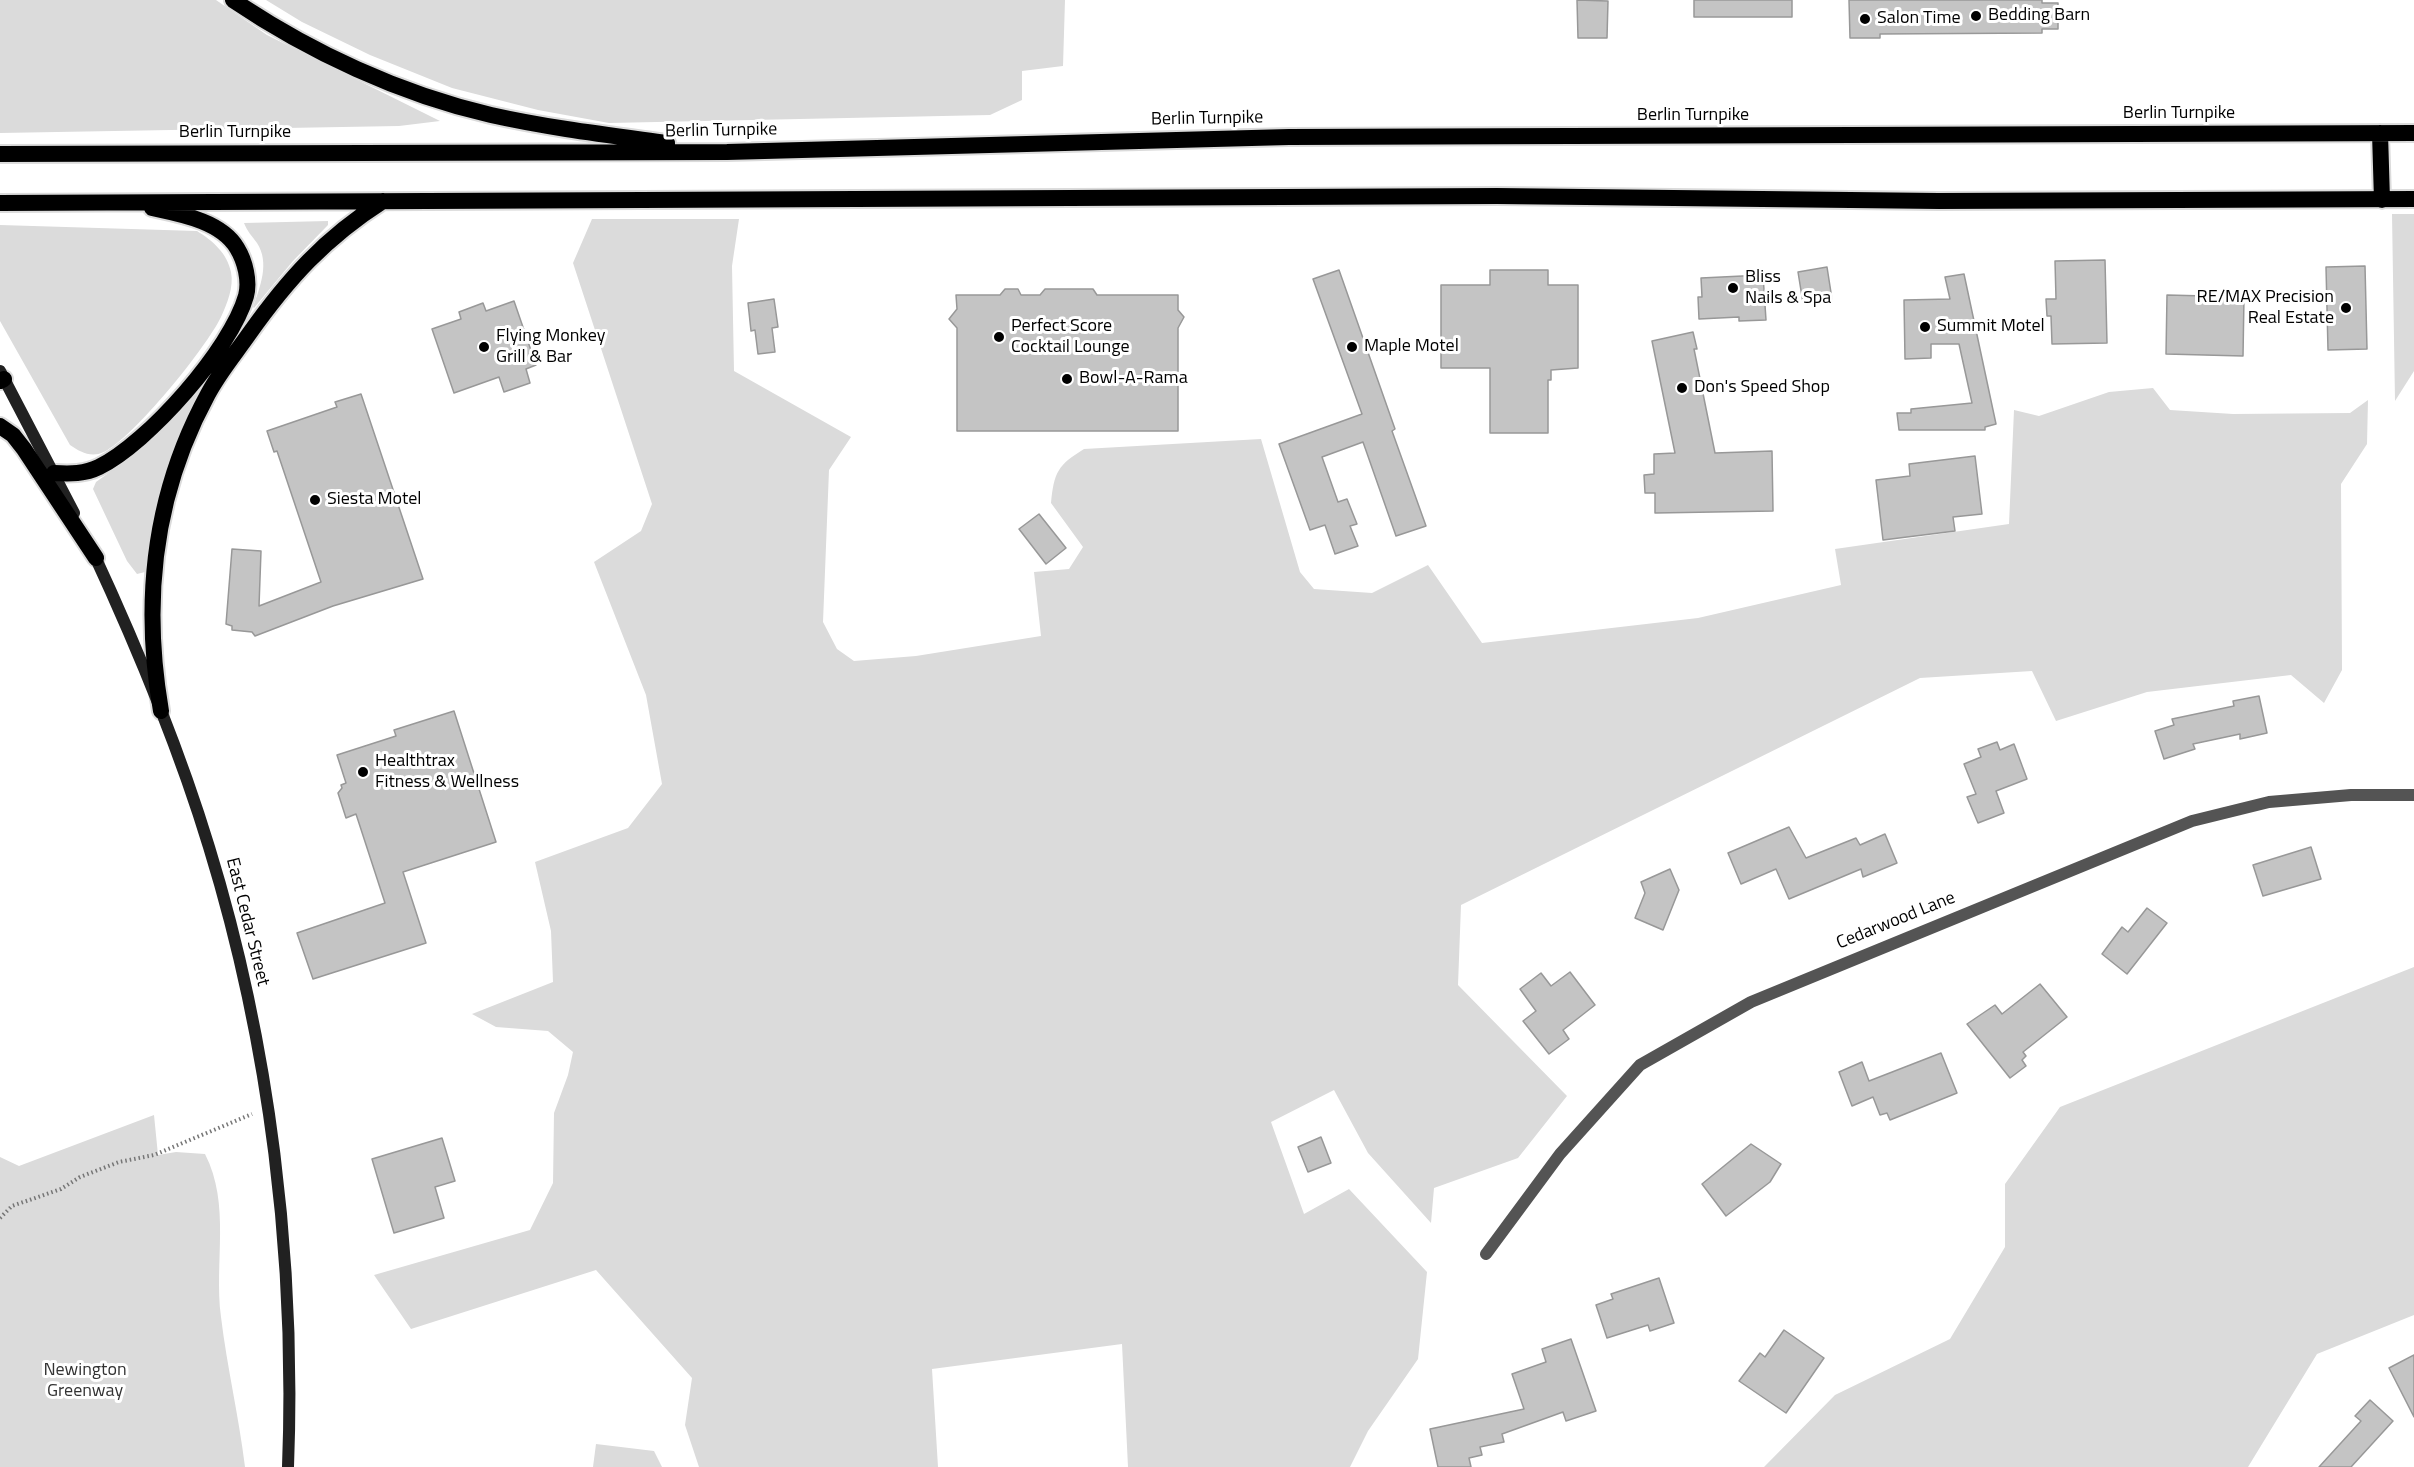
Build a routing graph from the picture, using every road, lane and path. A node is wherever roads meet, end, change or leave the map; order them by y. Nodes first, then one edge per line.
1 (233, 0) edge
2 (2379, 133) junction
3 (2414, 133) edge
4 (727, 152) junction
5 (0, 154) edge
6 (2414, 199) edge
7 (2382, 200) junction
8 (383, 201) junction
9 (122, 202) junction
10 (0, 203) edge
11 (233, 342) junction
12 (1, 377) edge
13 (0, 426) edge
14 (54, 473) junction
15 (96, 558) junction
16 (161, 711) junction
17 (2414, 795) edge
18 (267, 1110) junction
19 (0, 1218) edge
20 (1486, 1254) dead end
21 (288, 1467) edge

1 - 4 highway
2 - 3 highway, Berlin Turnpike
2 - 4 highway, Berlin Turnpike
2 - 7 highway
4 - 5 highway, Berlin Turnpike
6 - 7 highway
7 - 8 highway
8 - 9 highway
8 - 11 highway
9 - 10 highway
9 - 11 highway
11 - 14 highway
11 - 16 highway
12 - 14 main road, East Cedar Street
13 - 15 highway
14 - 15 main road, East Cedar Street
15 - 16 main road, East Cedar Street
16 - 18 main road, East Cedar Street
17 - 20 street, Cedarwood Lane
18 - 19 path
18 - 21 main road, East Cedar Street

